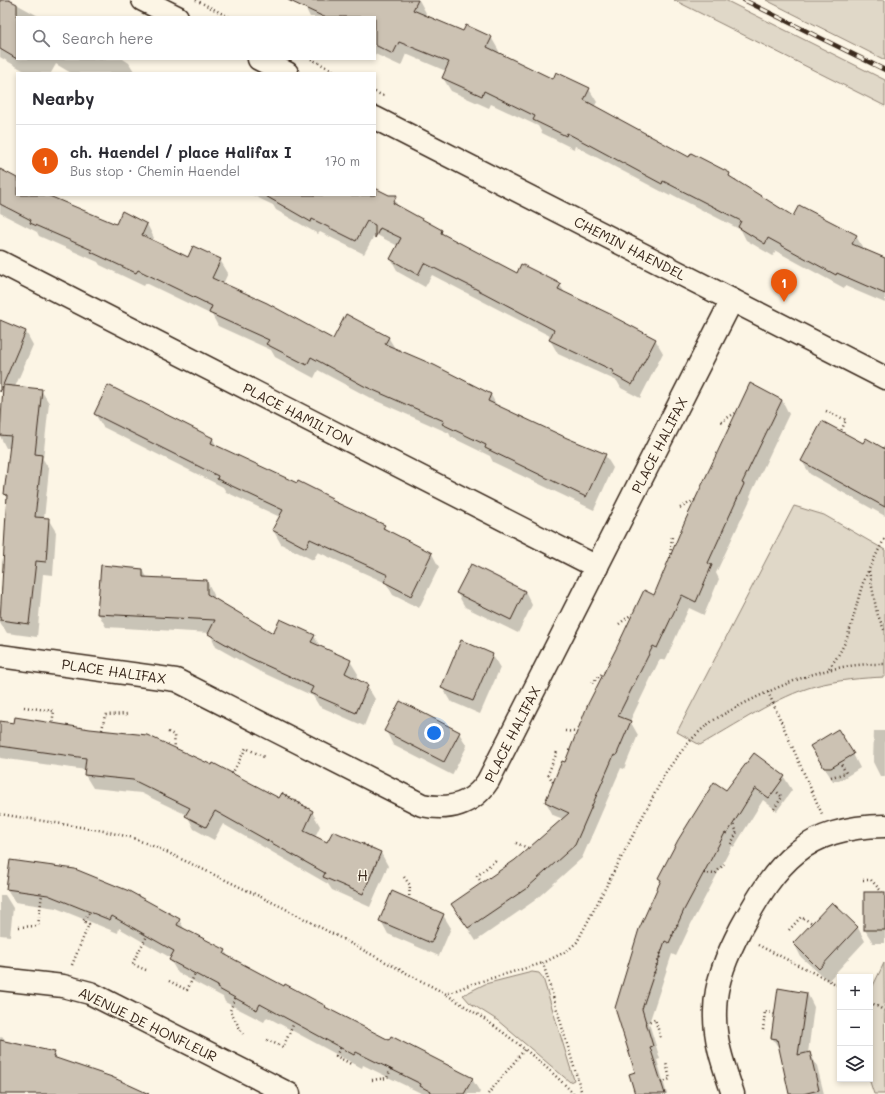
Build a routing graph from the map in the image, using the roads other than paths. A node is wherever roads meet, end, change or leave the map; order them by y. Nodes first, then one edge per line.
1 (143, 0) edge
2 (175, 16) edge
3 (261, 60) edge
4 (285, 72) edge
5 (376, 119) edge
6 (0, 262) edge
7 (732, 300) junction
8 (885, 378) edge
9 (597, 567) junction
10 (0, 656) edge
11 (885, 826) edge
12 (0, 979) edge
13 (289, 1094) edge
14 (733, 1094) edge

1 - 2 street
3 - 4 street
5 - 7 street, CHEMIN HAENDEL
6 - 9 street, PLACE HAMILTON
7 - 8 street, CHEMIN HAENDEL
7 - 9 street, PLACE HALIFAX
9 - 10 street, PLACE HALIFAX
11 - 14 street
12 - 13 street, AVENUE DE HONFLEUR

